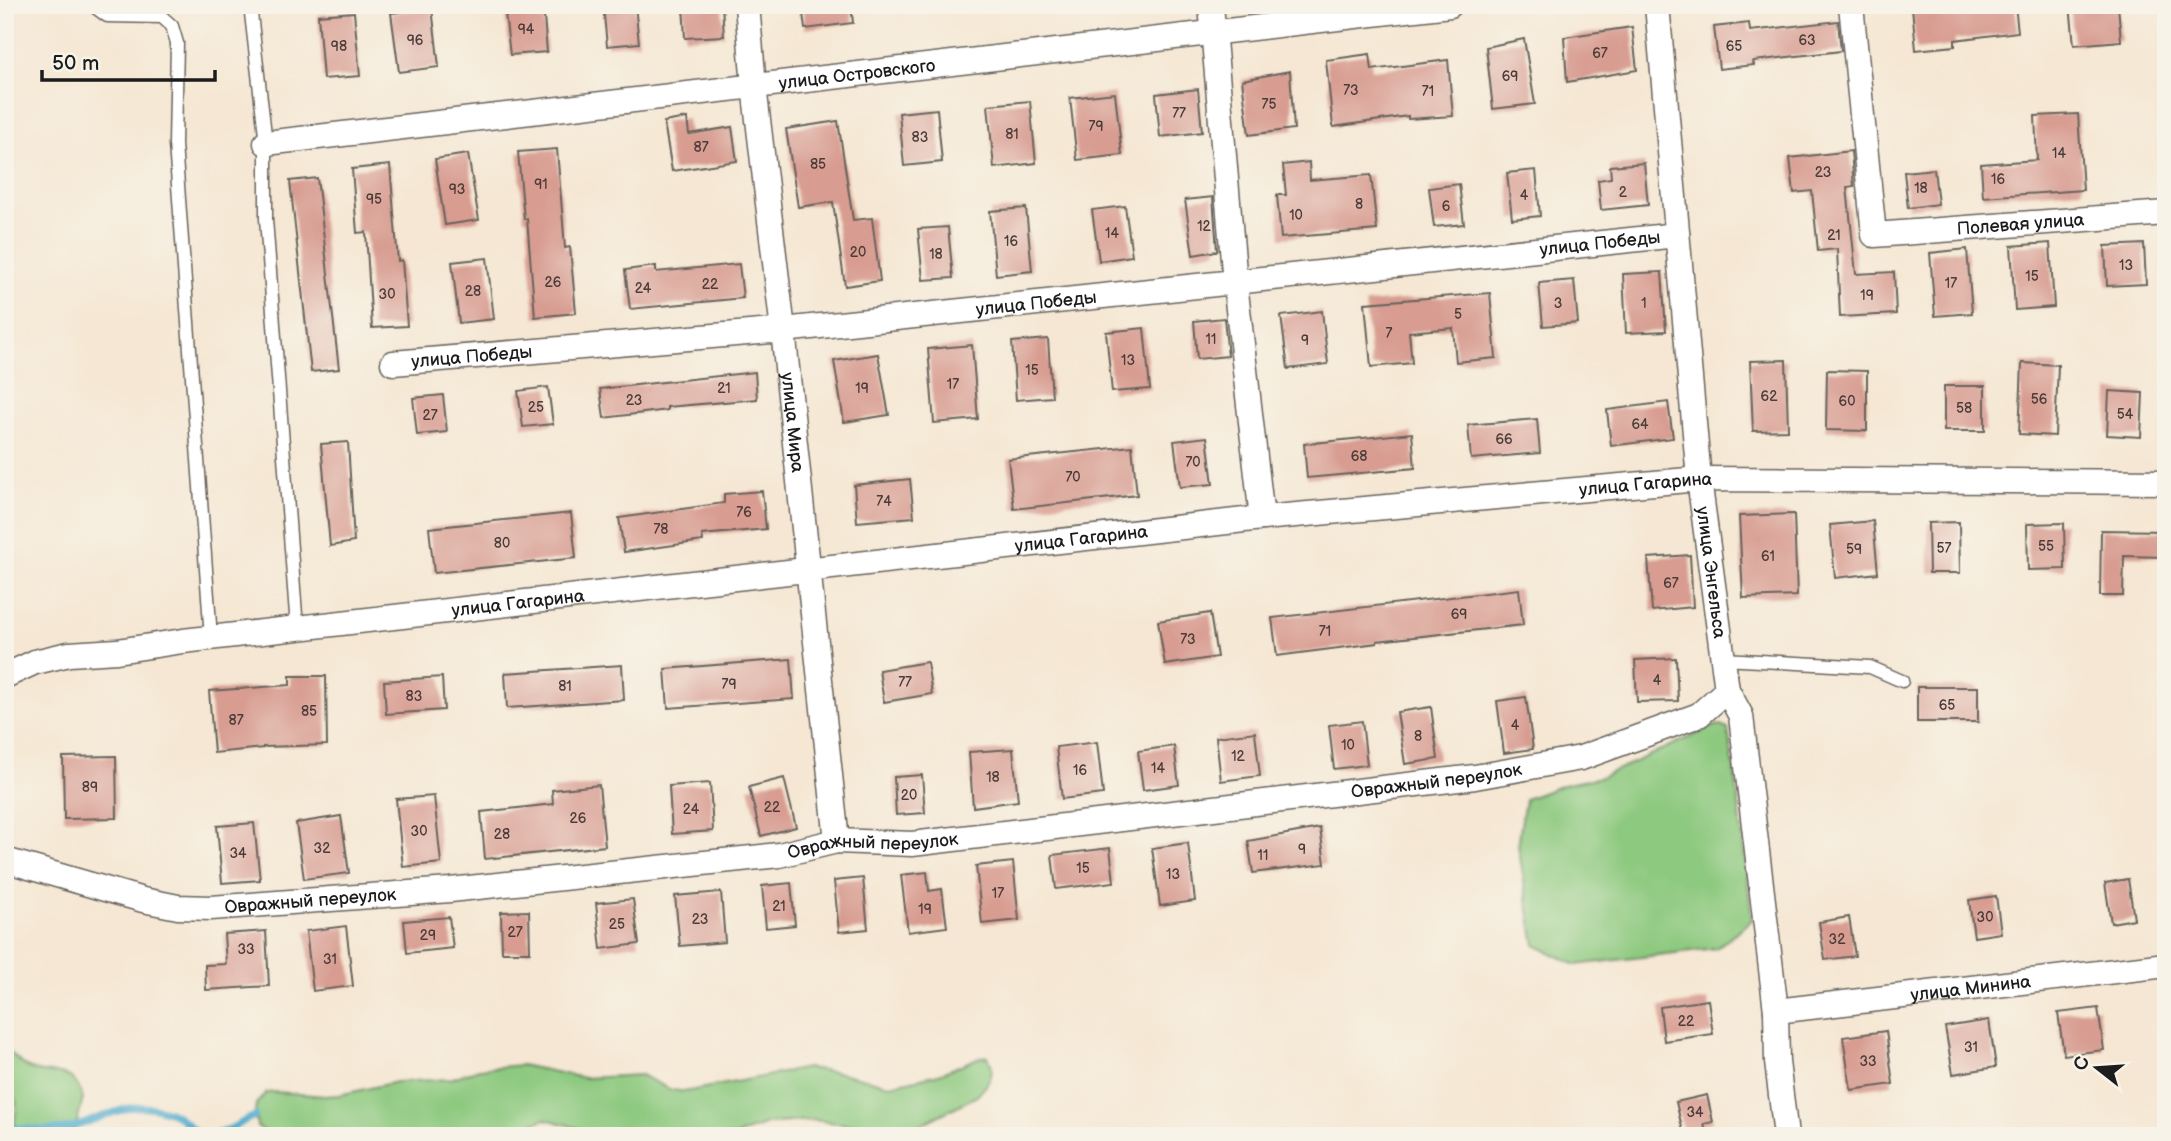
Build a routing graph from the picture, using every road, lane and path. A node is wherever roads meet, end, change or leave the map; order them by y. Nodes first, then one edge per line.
1 (92, 5) edge
2 (250, 5) edge
3 (747, 5) edge
4 (1211, 5) edge
5 (1450, 5) edge
6 (1657, 5) edge
7 (1851, 5) edge
8 (1214, 33) junction
9 (754, 86) junction
10 (266, 143) junction
11 (2166, 213) edge
12 (1677, 235) junction
13 (1236, 282) junction
14 (783, 330) junction
15 (393, 363) dead end
16 (1699, 479) junction
17 (2166, 482) edge
18 (1262, 518) junction
19 (808, 569) junction
20 (297, 628) junction
21 (211, 638) junction
22 (1723, 659) junction
23 (5, 676) edge
24 (1902, 681) dead end
25 (1727, 690) junction
26 (837, 841) junction
27 (5, 860) edge
28 (2166, 965) edge
29 (1776, 1011) junction
30 (1786, 1136) edge

1 - 21 lane
2 - 10 lane
3 - 9 street, улица Мира
4 - 8 street
5 - 8 street, улица Островского
6 - 12 street, улица Энгельса
7 - 11 street, Полевая улица
8 - 9 street, улица Островского
8 - 13 street
9 - 10 street, улица Островского
9 - 14 street, улица Мира
10 - 20 lane
12 - 13 street, улица Победы
12 - 16 street, улица Энгельса
13 - 14 street, улица Победы
13 - 18 street
14 - 15 street, улица Победы
14 - 19 street, улица Мира
16 - 17 street, улица Гагарина
16 - 18 street, улица Гагарина
16 - 22 street, улица Энгельса
18 - 19 street, улица Гагарина
19 - 20 street, улица Гагарина
19 - 26 street, улица Мира
20 - 21 street, улица Гагарина
21 - 23 street, улица Гагарина
22 - 24 lane
22 - 25 street, улица Энгельса
25 - 26 street, Овражный переулок
25 - 29 street, улица Энгельса
26 - 27 street, Овражный переулок
28 - 29 street, улица Минина
29 - 30 street, улица Энгельса

